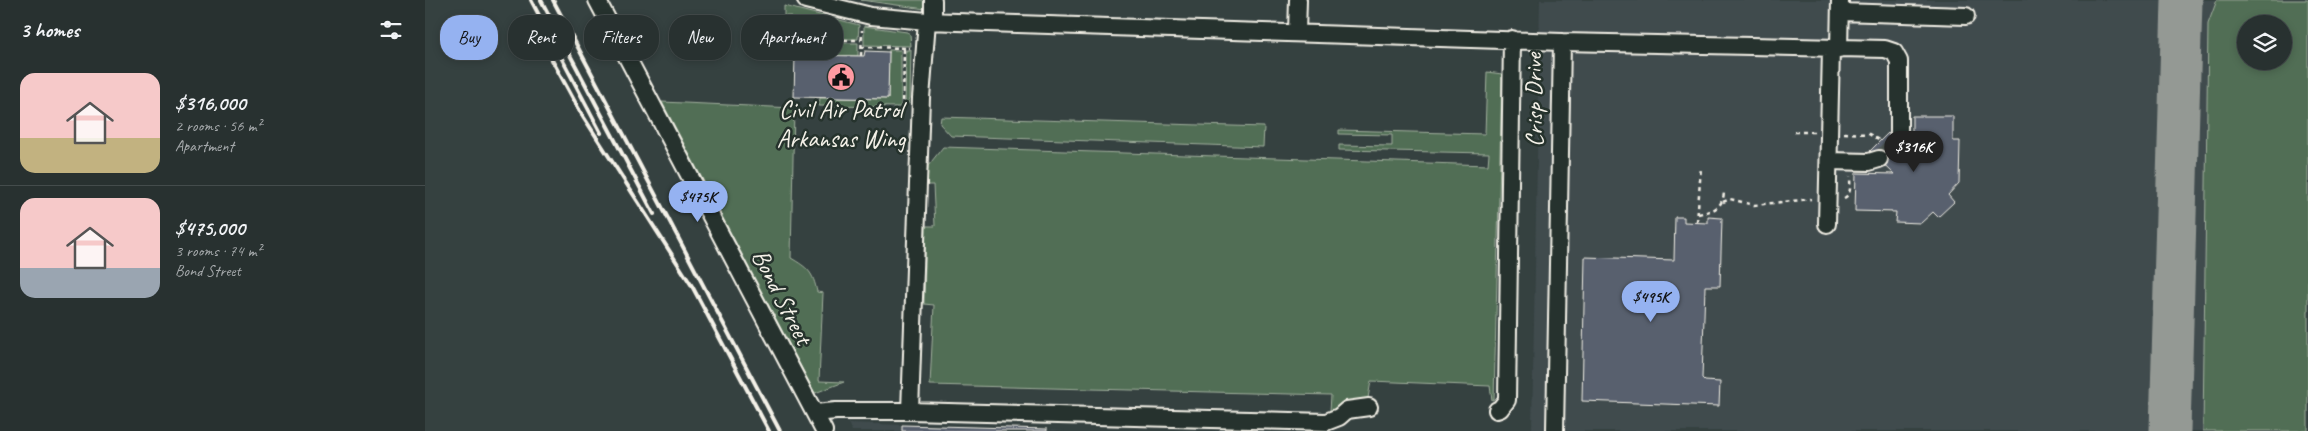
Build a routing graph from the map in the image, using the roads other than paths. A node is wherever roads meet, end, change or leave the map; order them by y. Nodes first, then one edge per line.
1 (597, 0) edge
2 (806, 0) edge
3 (933, 0) edge
4 (1297, 0) edge
5 (1840, 6) edge
6 (1966, 16) dead end
7 (930, 21) junction
8 (1297, 32) junction
9 (1512, 39) junction
10 (1562, 42) junction
11 (1835, 49) junction
12 (1897, 141) tunnel mouth
13 (1879, 159) tunnel mouth
14 (1829, 161) junction
15 (1827, 224) dead end
16 (1369, 406) dead end
17 (1497, 410) dead end
18 (910, 411) junction
19 (815, 413) junction
20 (824, 431) edge
21 (1555, 431) edge

1 - 19 street, Bond Street
2 - 7 street, Crisp Drive
3 - 7 street
4 - 8 street
5 - 6 street
5 - 11 street
7 - 8 street, Crisp Drive
7 - 18 street
8 - 9 street, Crisp Drive
9 - 10 street, Crisp Drive
9 - 17 street
10 - 11 street
10 - 21 street, Crisp Drive
11 - 12 street
11 - 14 street
13 - 14 street
14 - 15 street
16 - 18 street
18 - 19 street
19 - 20 street, Bond Street

